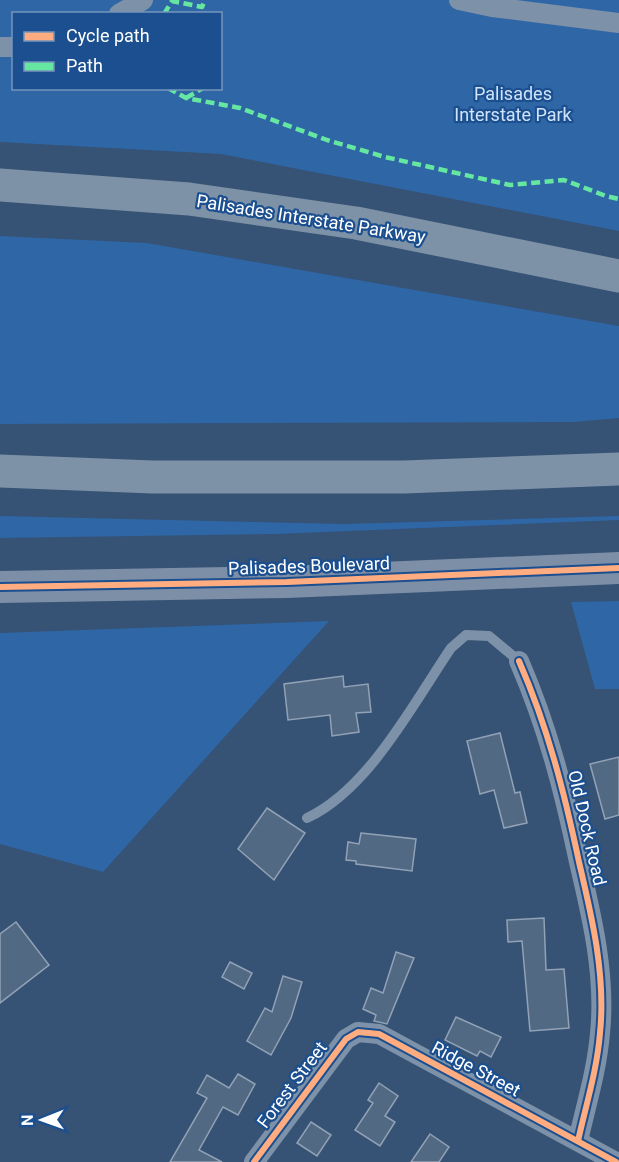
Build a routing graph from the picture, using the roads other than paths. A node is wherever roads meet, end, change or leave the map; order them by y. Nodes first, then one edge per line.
1 (143, 0) edge
2 (459, 0) edge
3 (122, 12) edge
4 (619, 23) edge
5 (0, 185) edge
6 (619, 276) edge
7 (619, 469) edge
8 (0, 471) edge
9 (619, 568) edge
10 (0, 587) edge
11 (519, 661) joint
12 (307, 818) dead end
13 (358, 1032) joint
14 (578, 1141) junction
15 (254, 1162) edge
16 (616, 1162) edge

1 - 3 street
2 - 4 street
5 - 6 highway, Palisades Interstate Parkway
7 - 8 highway
9 - 10 main road, Palisades Boulevard
11 - 12 lane
11 - 14 street, Old Dock Road
13 - 14 street, Ridge Street
13 - 15 street, Forest Street
14 - 16 street

